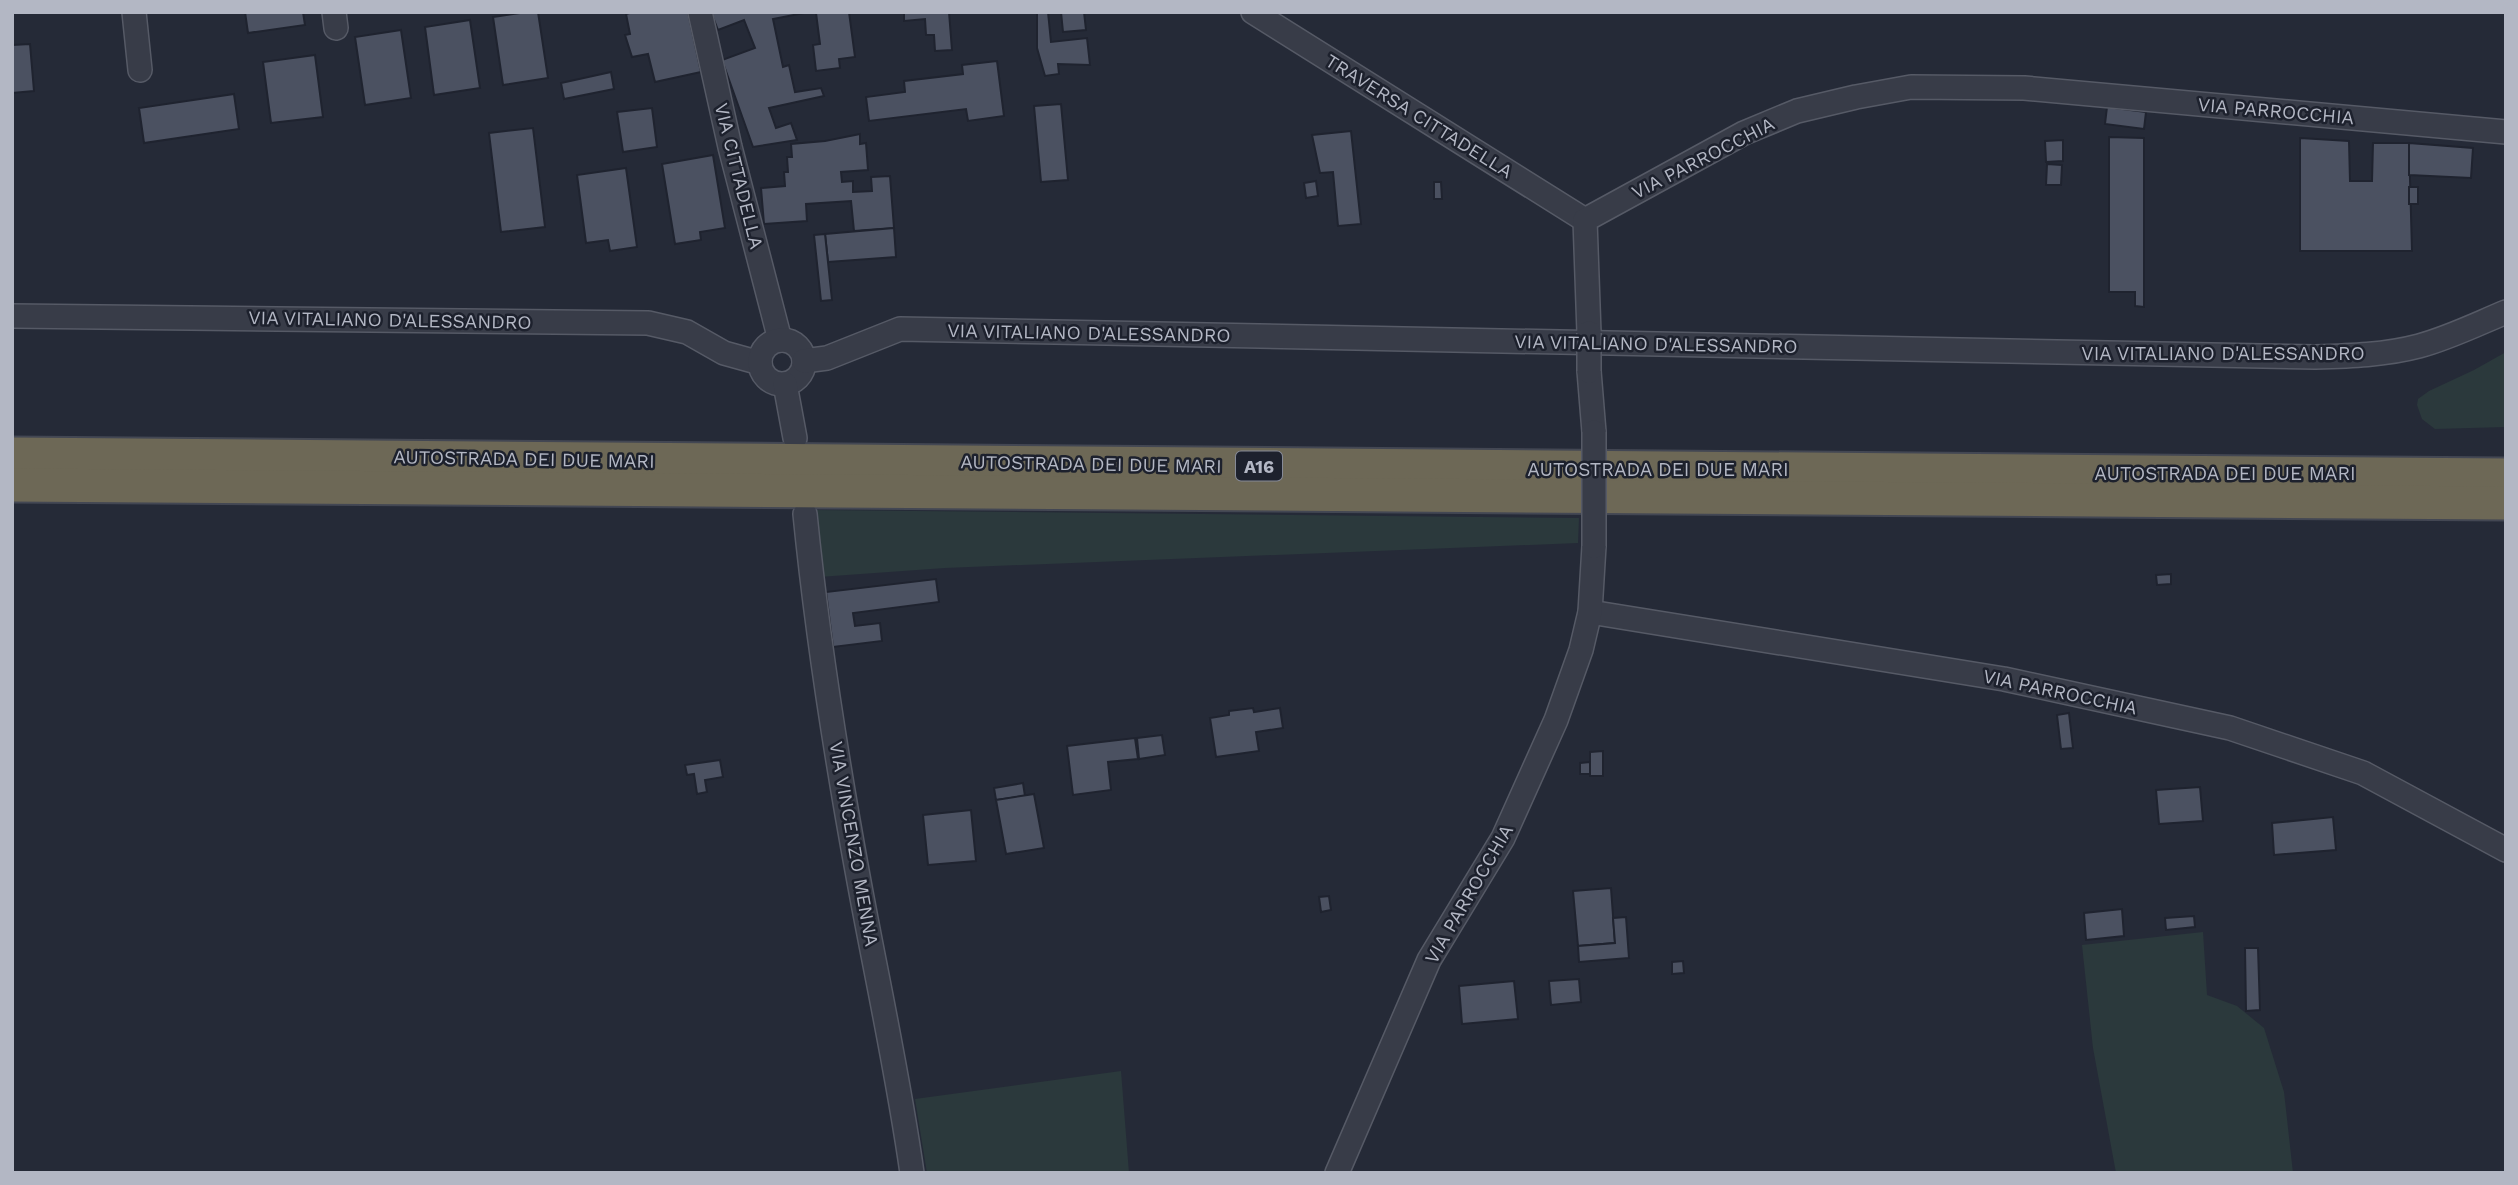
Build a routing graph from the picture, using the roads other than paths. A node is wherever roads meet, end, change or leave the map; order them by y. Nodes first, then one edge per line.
1 (134, 12) edge
2 (700, 12) edge
3 (1253, 12) edge
4 (141, 70) dead end
5 (2506, 132) edge
6 (1585, 220) junction
7 (2506, 312) edge
8 (12, 316) edge
9 (780, 340) junction
10 (804, 361) junction
11 (760, 363) junction
12 (785, 384) junction
13 (794, 438) dead end
14 (12, 454) edge
15 (2506, 473) edge
16 (12, 485) edge
17 (2506, 503) edge
18 (804, 514) dead end
19 (1590, 612) junction
20 (2506, 850) edge
21 (912, 1173) edge
22 (1337, 1173) edge

1 - 4 street
2 - 9 street, VIA CITTADELLA
3 - 6 street, TRAVERSA CITTADELLA
5 - 6 street, VIA PARROCCHIA
6 - 19 street, VIA PARROCCHIA, bridge
7 - 10 street, VIA VITALIANO D'ALESSANDRO
8 - 11 street, VIA VITALIANO D'ALESSANDRO
9 - 10 street
9 - 11 street
10 - 12 street
11 - 12 street, VIA VITALIANO D'ALESSANDRO
12 - 13 street
14 - 15 highway, AUTOSTRADA DEI DUE MARI / A16
16 - 17 highway, AUTOSTRADA DEI DUE MARI / A16
18 - 21 street, VIA VINCENZO MENNA
19 - 20 street, VIA PARROCCHIA
19 - 22 street, VIA PARROCCHIA

